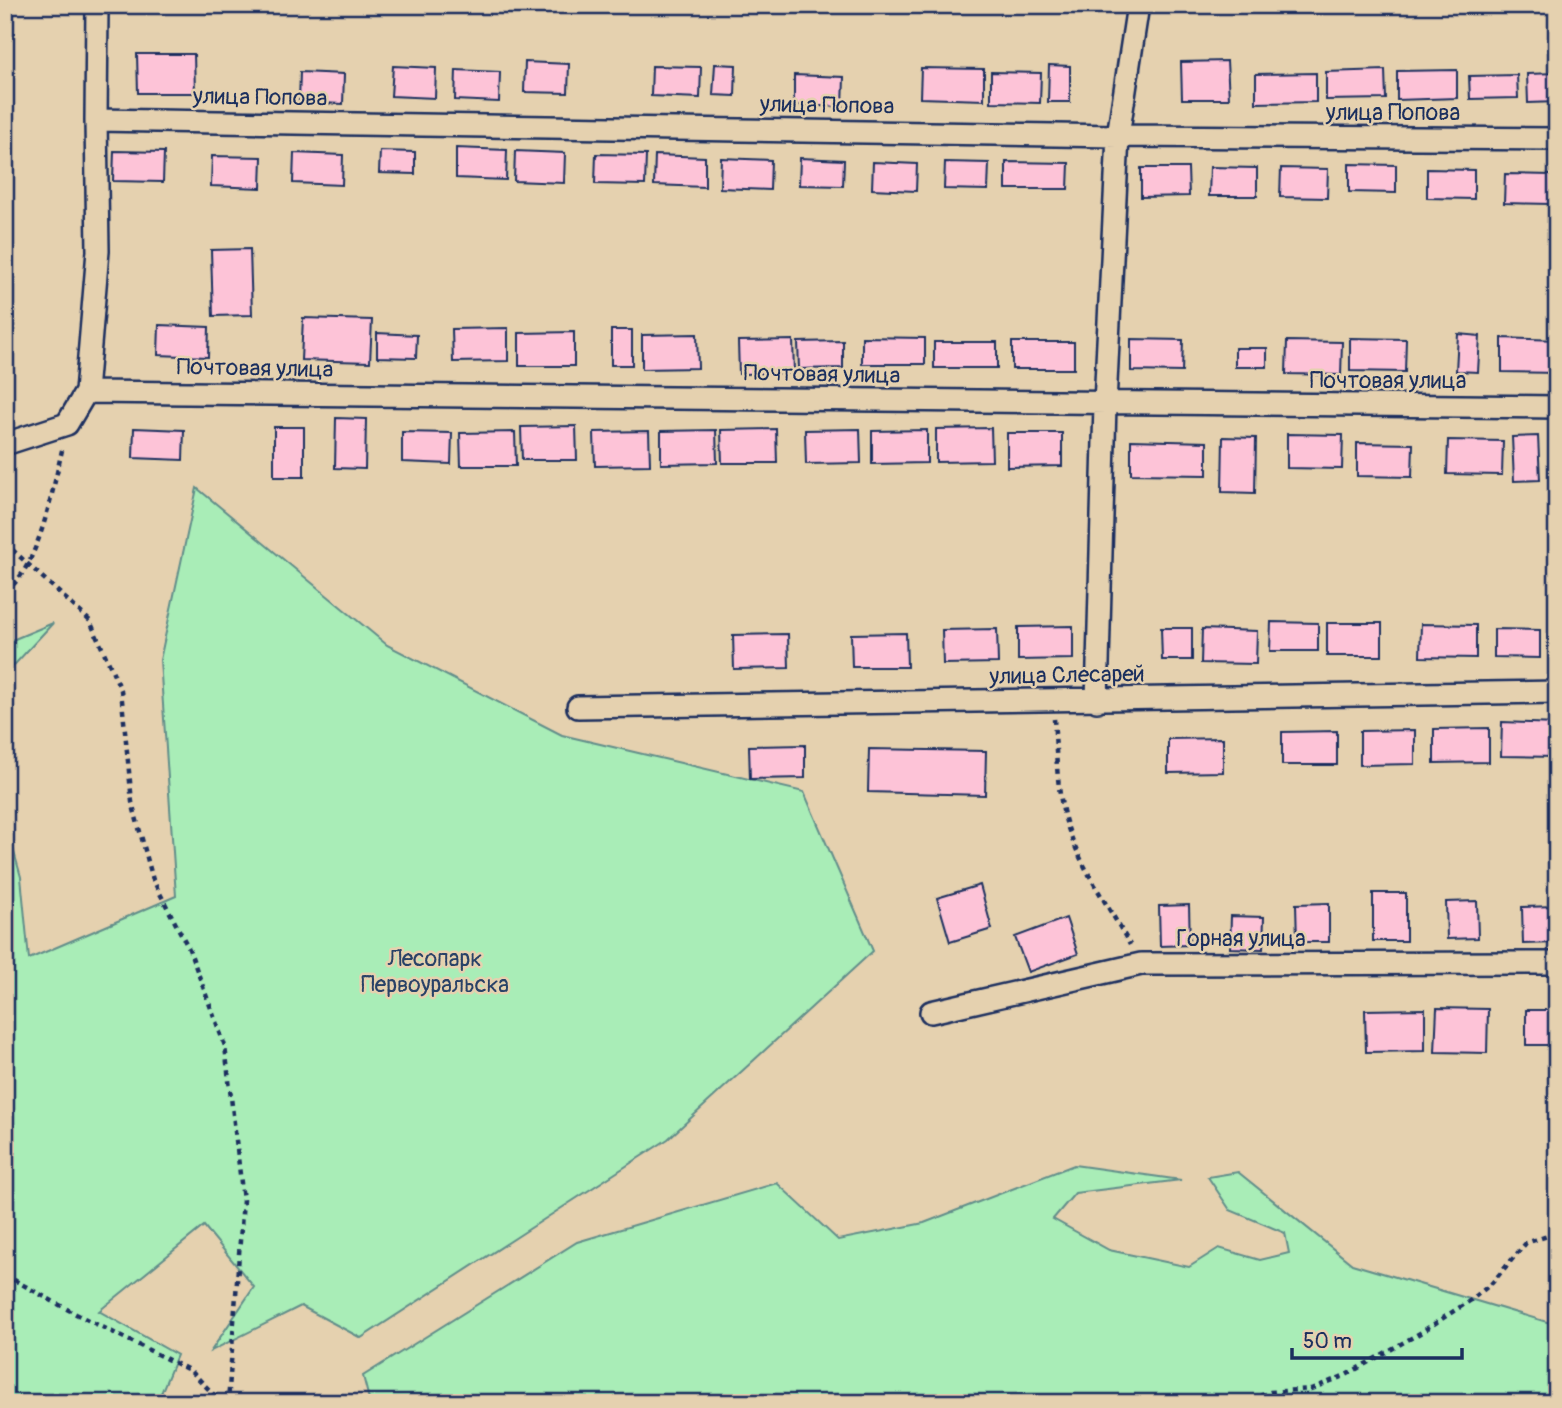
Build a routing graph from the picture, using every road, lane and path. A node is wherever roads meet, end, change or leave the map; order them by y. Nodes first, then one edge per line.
1 (97, 5) edge
2 (1138, 5) edge
3 (96, 120) junction
4 (1118, 136) junction
5 (1557, 139) edge
6 (86, 392) junction
7 (1105, 404) junction
8 (1557, 407) edge
9 (67, 424) junction
10 (5, 444) edge
11 (5, 543) edge
12 (30, 564) junction
13 (5, 591) edge
14 (1557, 692) edge
15 (1054, 701) junction
16 (1097, 701) junction
17 (578, 707) dead end
18 (1557, 963) edge
19 (1140, 964) junction
20 (931, 1012) dead end
21 (1557, 1233) edge
22 (5, 1275) edge
23 (222, 1403) edge
24 (229, 1403) edge
25 (1242, 1403) edge

1 - 3 street
2 - 4 street
3 - 4 street, улица Попова
3 - 6 street
4 - 5 street, улица Попова
4 - 7 street
6 - 7 street, Почтовая улица
6 - 9 street
7 - 8 street, Почтовая улица
7 - 16 street
9 - 10 street
9 - 12 path
11 - 12 path
12 - 13 path
12 - 24 path
14 - 16 street, улица Слесарей
15 - 16 street, улица Слесарей
15 - 17 street, улица Слесарей
15 - 19 path
18 - 19 street, Горная улица
19 - 20 street, Горная улица
21 - 25 path
22 - 23 path

